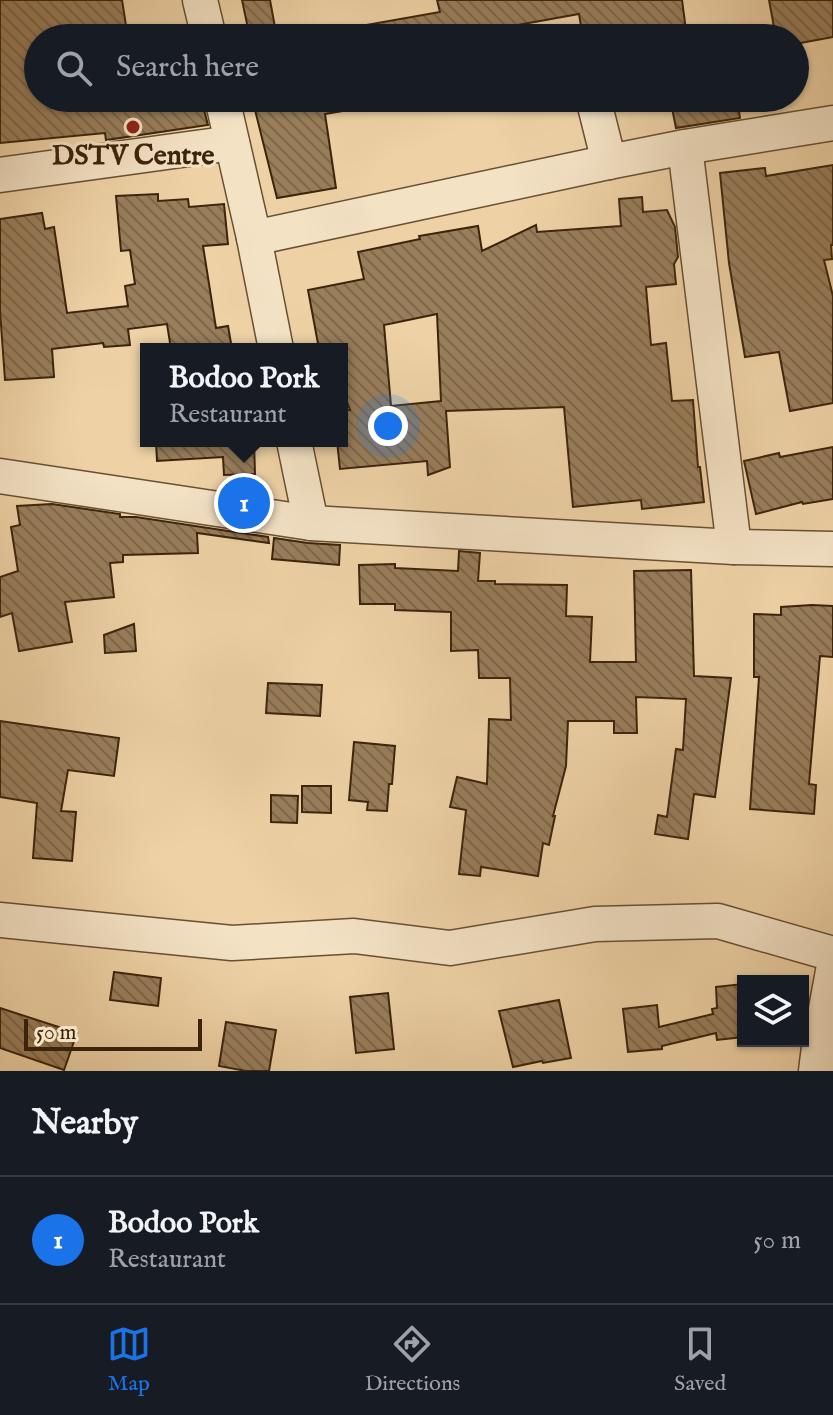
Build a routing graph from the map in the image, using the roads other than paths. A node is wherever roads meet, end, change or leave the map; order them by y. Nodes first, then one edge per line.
1 (200, 0) edge
2 (206, 24) edge
3 (225, 112) edge
4 (596, 112) edge
5 (833, 123) edge
6 (232, 143) junction
7 (685, 147) junction
8 (609, 162) junction
9 (0, 175) edge
10 (254, 238) junction
11 (275, 343) edge
12 (295, 447) edge
13 (1, 471) edge
14 (311, 523) junction
15 (734, 547) junction
16 (833, 549) edge
17 (0, 920) edge
18 (833, 954) edge
19 (833, 971) edge
20 (816, 1071) edge

1 - 2 street
3 - 6 street
4 - 8 street
5 - 7 street
6 - 9 street
6 - 10 street
7 - 8 street
7 - 15 street
8 - 10 street
10 - 11 street
12 - 14 street
13 - 14 street
14 - 15 street
15 - 16 street
17 - 18 street
19 - 20 street

